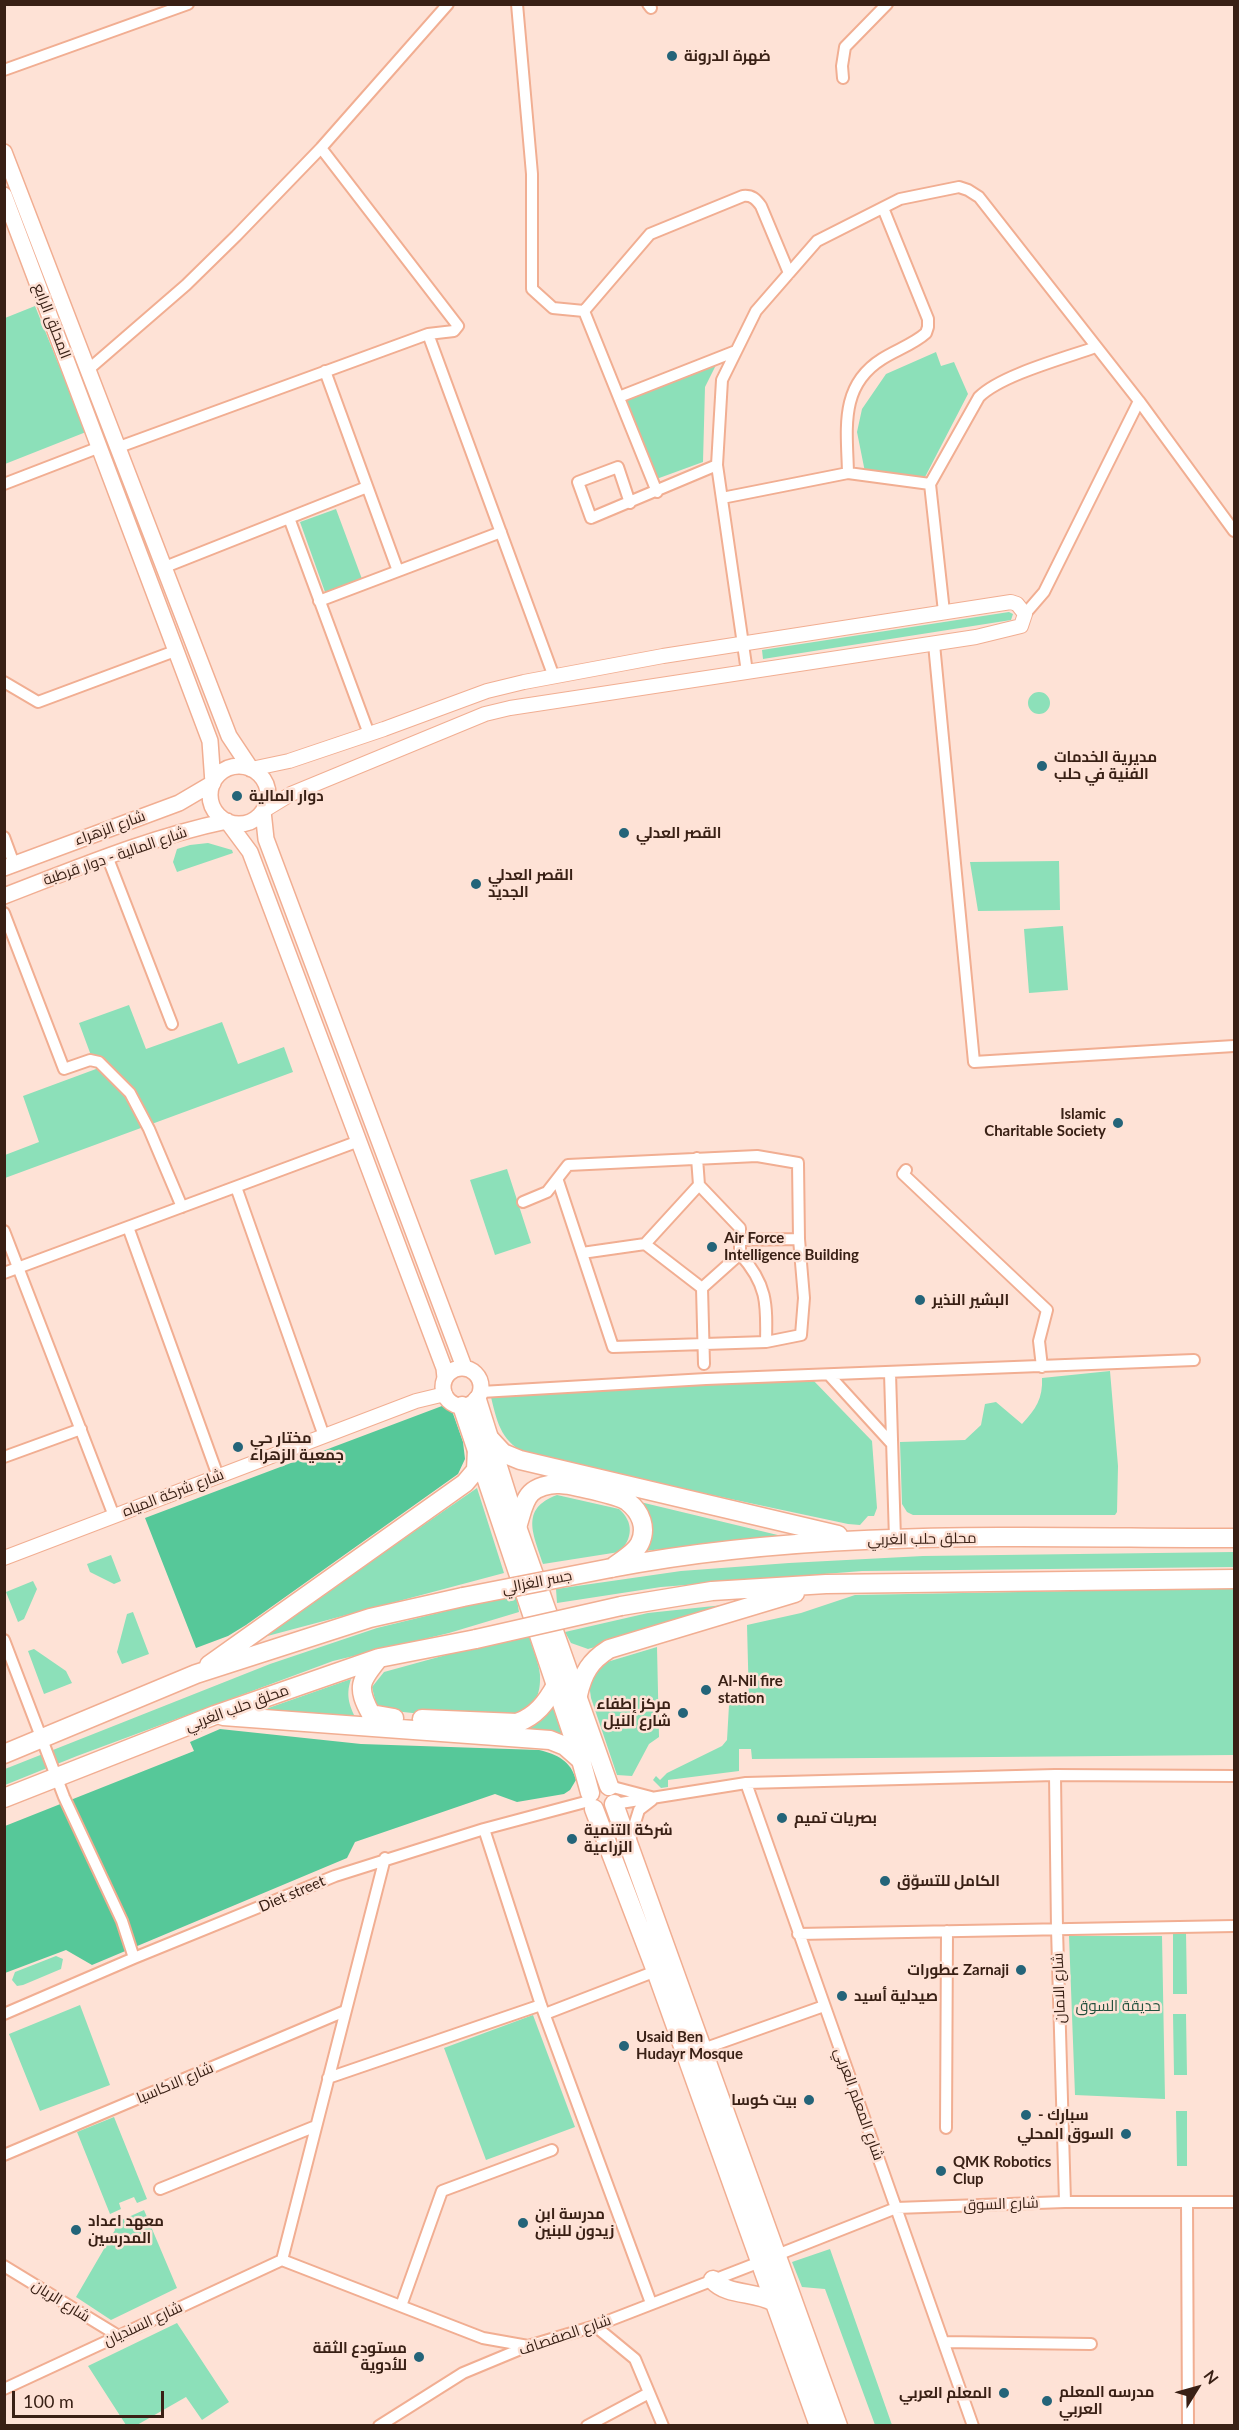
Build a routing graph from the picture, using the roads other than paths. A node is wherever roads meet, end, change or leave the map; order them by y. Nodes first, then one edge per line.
1 (188, 4) edge
2 (448, 4) edge
3 (517, 4) edge
4 (887, 4) edge
5 (4, 70) edge
6 (843, 78) dead end
7 (321, 148) junction
8 (4, 152) edge
9 (4, 195) edge
10 (883, 208) junction
11 (789, 273) junction
12 (584, 311) junction
13 (428, 334) junction
14 (1096, 347) junction
15 (736, 351) junction
16 (88, 369) junction
17 (325, 371) junction
18 (619, 397) junction
19 (1139, 401) junction
20 (100, 447) junction
21 (119, 447) junction
22 (717, 465) junction
23 (848, 473) junction
24 (4, 484) edge
25 (930, 484) junction
26 (367, 487) junction
27 (657, 492) junction
28 (722, 498) junction
29 (630, 503) junction
30 (289, 518) junction
31 (1234, 531) edge
32 (501, 532) junction
33 (165, 567) junction
34 (398, 571) junction
35 (320, 601) junction
36 (944, 612) junction
37 (1025, 614) junction
38 (743, 644) junction
39 (934, 644) junction
40 (175, 651) junction
41 (747, 672) junction
42 (554, 677) junction
43 (4, 682) edge
44 (369, 734) junction
45 (251, 769) junction
46 (213, 783) junction
47 (263, 811) junction
48 (227, 821) junction
49 (4, 837) edge
50 (107, 856) junction
51 (9, 866) edge
52 (4, 896) edge
53 (4, 913) edge
54 (172, 1024) dead end
55 (1234, 1046) edge
56 (359, 1141) junction
57 (697, 1158) junction
58 (906, 1170) dead end
59 (558, 1181) junction
60 (699, 1185) junction
61 (236, 1187) junction
62 (523, 1202) dead end
63 (182, 1207) junction
64 (128, 1227) junction
65 (4, 1230) edge
66 (799, 1239) junction
67 (741, 1240) junction
68 (645, 1244) junction
69 (582, 1253) junction
70 (740, 1254) junction
71 (19, 1267) junction
72 (4, 1273) edge
73 (702, 1288) junction
74 (766, 1342) junction
75 (704, 1344) junction
76 (1194, 1360) dead end
77 (704, 1364) dead end
78 (464, 1367) junction
79 (1042, 1367) junction
80 (890, 1373) junction
81 (829, 1375) junction
82 (445, 1378) junction
83 (445, 1394) junction
84 (473, 1399) junction
85 (81, 1429) junction
86 (324, 1436) junction
87 (484, 1444) junction
88 (892, 1444) junction
89 (4, 1457) edge
90 (218, 1476) junction
91 (114, 1516) junction
92 (517, 1527) junction
93 (1234, 1538) edge
94 (895, 1539) junction
95 (861, 1540) junction
96 (4, 1558) edge
97 (611, 1568) junction
98 (1234, 1579) edge
99 (826, 1584) junction
100 (4, 1640) edge
101 (379, 1658) junction
102 (196, 1674) junction
103 (556, 1685) junction
104 (578, 1695) junction
105 (215, 1715) junction
106 (42, 1740) junction
107 (4, 1754) edge
108 (581, 1760) junction
109 (1055, 1775) junction
110 (1234, 1776) edge
111 (58, 1778) junction
112 (746, 1782) junction
113 (609, 1786) junction
114 (4, 1798) edge
115 (654, 1798) junction
116 (591, 1801) junction
117 (614, 1804) junction
118 (484, 1829) junction
119 (629, 1842) junction
120 (385, 1858) junction
121 (1234, 1926) edge
122 (1057, 1929) junction
123 (947, 1931) junction
124 (798, 1934) junction
125 (134, 1958) junction
126 (656, 1971) junction
127 (824, 2006) junction
128 (543, 2009) junction
129 (345, 2011) junction
130 (4, 2014) edge
131 (703, 2049) junction
132 (328, 2078) junction
133 (316, 2126) junction
134 (946, 2128) dead end
135 (552, 2150) dead end
136 (4, 2155) edge
137 (160, 2189) dead end
138 (1065, 2202) junction
139 (1187, 2202) junction
140 (1234, 2202) edge
141 (896, 2208) junction
142 (777, 2255) junction
143 (282, 2260) junction
144 (760, 2262) junction
145 (4, 2266) edge
146 (713, 2280) junction
147 (774, 2302) junction
148 (651, 2303) junction
149 (400, 2306) junction
150 (595, 2326) junction
151 (117, 2335) junction
152 (944, 2342) junction
153 (1091, 2344) dead end
154 (528, 2346) junction
155 (4, 2389) edge
156 (650, 2393) junction
157 (379, 2426) edge
158 (587, 2426) edge
159 (663, 2426) edge
160 (819, 2426) edge
161 (838, 2426) edge
162 (973, 2426) edge
163 (1188, 2426) edge

1 - 5 street
2 - 7 street
3 - 12 street
4 - 6 street
7 - 13 street
7 - 16 street
8 - 16 main road
9 - 20 main road, المحلق الرابع
10 - 11 street
10 - 14 street
10 - 23 street
11 - 12 street
11 - 15 street
12 - 18 street
13 - 17 street
13 - 32 street
14 - 19 street
14 - 25 street
15 - 18 street
15 - 22 street
16 - 21 main road
17 - 21 street
17 - 26 street
18 - 27 street
19 - 31 street
19 - 37 street
20 - 24 street
20 - 40 main road, المحلق الرابع
21 - 33 main road
22 - 27 street
22 - 28 street
23 - 25 street
23 - 28 street
25 - 36 street
26 - 30 street
26 - 34 street
27 - 29 street
28 - 38 street
29 - 29 street
30 - 33 street
30 - 35 street
32 - 34 street
32 - 42 street
33 - 45 main road
34 - 35 street
35 - 44 street
36 - 37 street
36 - 38 street
37 - 39 street
38 - 41 street
38 - 42 street
39 - 41 street
39 - 55 street
40 - 43 street
40 - 46 main road, المحلق الرابع
41 - 47 street
42 - 44 street
44 - 45 street
45 - 46 main road
45 - 47 main road
46 - 48 main road
46 - 51 main road, شارع الزهراء
47 - 48 main road
47 - 78 main road
48 - 50 main road, شارع المالية - دوار قرطبة
48 - 56 main road
49 - 51 street
50 - 52 main road, شارع المالية - دوار قرطبة
50 - 54 street
53 - 63 street
56 - 61 street
56 - 82 main road
57 - 59 street
57 - 60 street
57 - 66 street
58 - 79 street
59 - 62 street
59 - 69 street
60 - 67 street
60 - 68 street
61 - 63 street
61 - 86 street
63 - 64 street
64 - 71 street
64 - 90 street
65 - 71 street
66 - 67 street
66 - 74 street
67 - 70 street
68 - 69 street
68 - 73 street
69 - 75 street
70 - 73 street
70 - 74 street
71 - 72 street
71 - 85 street
73 - 75 street
74 - 75 street
75 - 77 street
76 - 79 street
78 - 82 main road
78 - 84 main road
79 - 80 street
80 - 81 street
80 - 88 street
81 - 84 street
81 - 88 street
82 - 83 main road
83 - 84 main road
83 - 86 street, شارع شركة المياه
84 - 87 main road
85 - 89 street
85 - 91 street
86 - 90 street, شارع شركة المياه
87 - 92 main road
87 - 95 main road
87 - 102 main road
87 - 103 main road
88 - 94 street
90 - 91 street, شارع شركة المياه
91 - 96 street, شارع شركة المياه
92 - 97 main road
92 - 104 main road
93 - 94 main road, محلق حلب الغربي
94 - 95 main road, محلق حلب الغربي
95 - 97 main road, محلق حلب الغربي
97 - 102 main road, جسر الغزالي, bridge
98 - 99 main road
99 - 101 main road, محلق حلب الغربي, bridge
99 - 104 main road
100 - 106 street
101 - 103 main road
101 - 105 main road, محلق حلب الغربي
102 - 106 main road
103 - 108 main road
104 - 113 main road
105 - 108 main road
105 - 111 main road, محلق حلب الغربي
106 - 107 main road
106 - 111 street
108 - 116 main road
109 - 110 street
109 - 112 street
109 - 122 street, شارع الامان
111 - 114 main road, محلق حلب الغربي
111 - 125 street
112 - 115 street
112 - 124 street, شارع المعلم العربي
113 - 115 street
113 - 116 main road
113 - 117 main road
115 - 117 street
115 - 119 street
116 - 117 main road
116 - 118 street, Diet street
116 - 126 main road
117 - 119 main road
118 - 120 street, Diet street
118 - 128 street
119 - 131 main road
120 - 125 street, Diet street
120 - 129 street
121 - 122 street
122 - 123 street
122 - 138 street, شارع الامان
123 - 124 street
123 - 134 street
124 - 127 street, شارع المعلم العربي
125 - 130 street, Diet street
126 - 128 street
126 - 144 main road
127 - 131 street
127 - 141 street, شارع المعلم العربي
128 - 132 street
128 - 148 street
129 - 132 street
129 - 136 street, شارع الاكاسيا
131 - 142 main road
132 - 133 street
133 - 137 street
133 - 143 street
135 - 149 street
138 - 139 street, شارع السوق
138 - 141 street, شارع السوق
139 - 140 street, شارع السوق
139 - 163 street
141 - 142 street, شارع السوق
141 - 152 street, شارع المعلم العربي
142 - 161 main road
143 - 149 street
143 - 151 street, شارع السنديان
144 - 146 street, شارع الصفصاف
144 - 147 main road
145 - 151 street, شارع الريان
146 - 147 main road
146 - 148 street, شارع الصفصاف
147 - 160 main road
148 - 150 street, شارع الصفصاف
149 - 154 street
150 - 154 street, شارع الصفصاف
150 - 156 street
151 - 155 street, شارع السنديان
152 - 153 street
152 - 162 street, شارع المعلم العربي
154 - 157 street, شارع الصفصاف
156 - 158 street
156 - 159 street

